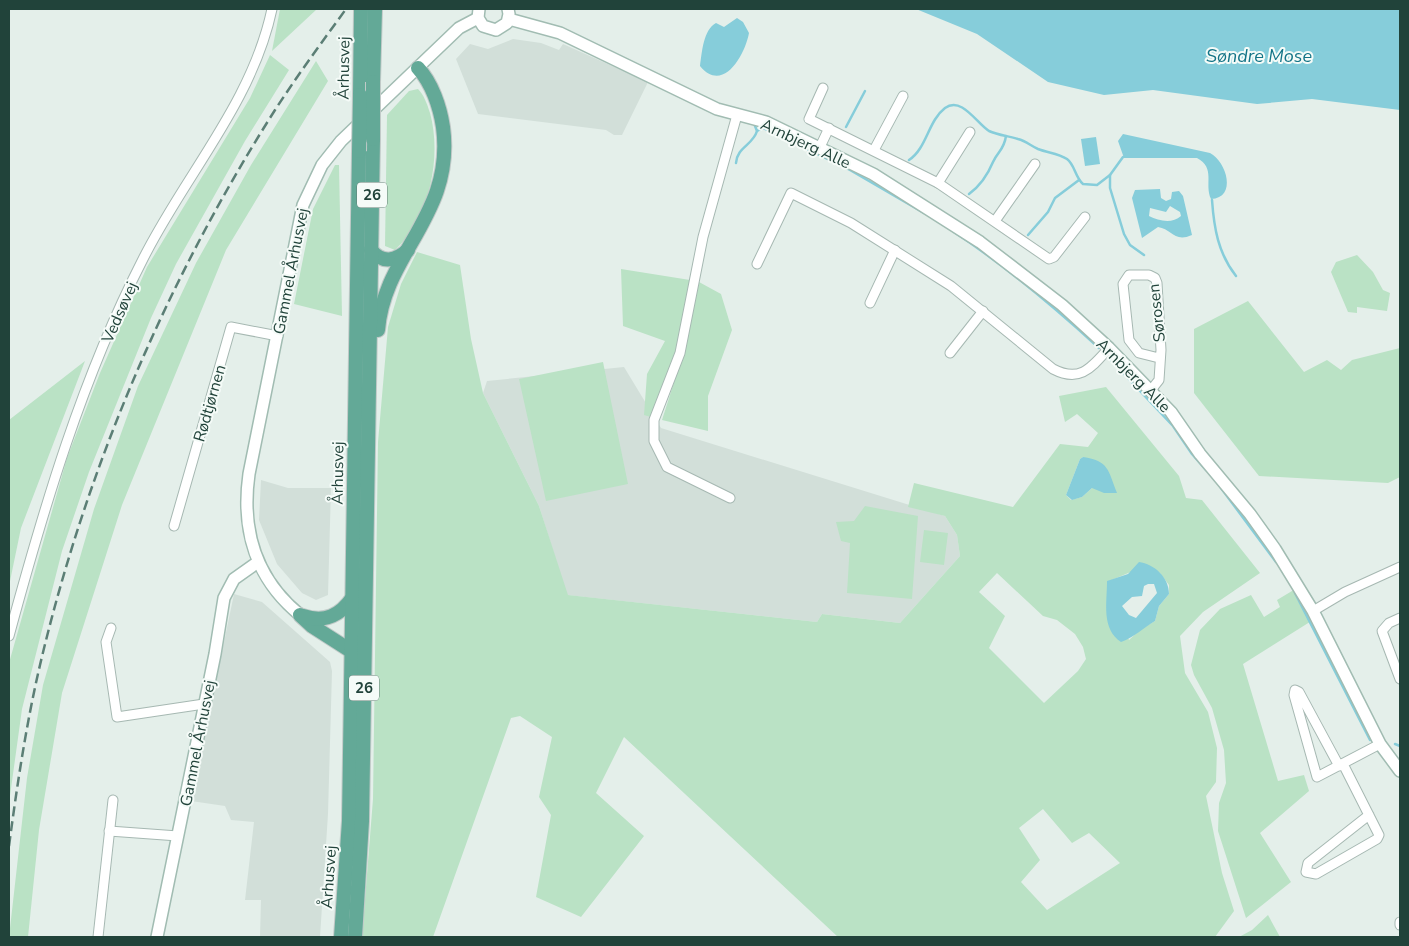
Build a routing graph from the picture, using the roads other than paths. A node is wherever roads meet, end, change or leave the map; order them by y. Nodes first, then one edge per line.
1 (272, 9) edge
2 (361, 9) edge
3 (375, 9) edge
4 (479, 13) edge
5 (509, 14) edge
6 (418, 68) junction
7 (823, 88) dead end
8 (903, 96) dead end
9 (738, 115) junction
10 (829, 128) junction
11 (970, 132) dead end
12 (820, 147) junction
13 (874, 150) junction
14 (1035, 164) dead end
15 (938, 183) junction
16 (1085, 218) dead end
17 (994, 221) junction
18 (409, 249) junction
19 (371, 250) junction
20 (895, 250) junction
21 (757, 264) dead end
22 (870, 304) dead end
23 (983, 311) junction
24 (278, 336) junction
25 (1109, 348) junction
26 (950, 353) dead end
27 (1159, 358) junction
28 (1151, 390) junction
29 (368, 438) junction
30 (730, 498) dead end
31 (174, 526) dead end
32 (258, 562) junction
33 (1400, 567) edge
34 (352, 597) junction
35 (1313, 611) junction
36 (300, 615) junction
37 (1400, 618) edge
38 (111, 628) dead end
39 (9, 636) edge
40 (351, 651) junction
41 (1400, 679) edge
42 (204, 704) junction
43 (1380, 744) junction
44 (1341, 765) junction
45 (1400, 771) edge
46 (113, 800) dead end
47 (1369, 815) junction
48 (109, 831) junction
49 (178, 836) junction
50 (98, 937) edge
51 (157, 937) edge
52 (342, 937) edge
53 (355, 937) edge

1 - 39 street, Vedsøvej
2 - 34 main road, Århusvej / 26, bridge
3 - 19 main road, Århusvej / 26, bridge
4 - 5 street
4 - 6 street, Gammel Århusvej
5 - 9 street, Arnbjerg Alle
6 - 18 main road
6 - 24 street, Gammel Århusvej
7 - 10 street
8 - 13 street
9 - 12 street, Arnbjerg Alle
9 - 30 street, Arnbjerg Alle
10 - 12 street
10 - 13 street
11 - 15 street
12 - 25 street, Arnbjerg Alle
13 - 15 street
14 - 17 street
15 - 17 street
16 - 17 street
18 - 19 main road
18 - 29 main road
19 - 29 main road, Århusvej / 26
20 - 21 street
20 - 22 street
20 - 23 street
23 - 25 street
23 - 26 street
24 - 31 street, Rødtjørnen
24 - 32 street, Gammel Århusvej
25 - 28 street, Arnbjerg Alle
27 - 27 street, Sørosen
27 - 28 street, Sørosen
28 - 35 street, Arnbjerg Alle
29 - 53 main road, Århusvej / 26
32 - 36 street, Gammel Århusvej
32 - 42 street, Gammel Århusvej
33 - 35 street
34 - 36 main road
34 - 40 main road, Århusvej / 26
35 - 43 street, Arnbjerg Alle
36 - 40 main road
37 - 41 street
38 - 42 street
40 - 52 main road, Århusvej / 26
42 - 49 street, Gammel Århusvej
43 - 44 street
43 - 45 street, Arnbjerg Alle
44 - 44 street
44 - 47 street
46 - 48 street
47 - 47 street
48 - 49 street
48 - 50 street
49 - 51 street, Gammel Århusvej

